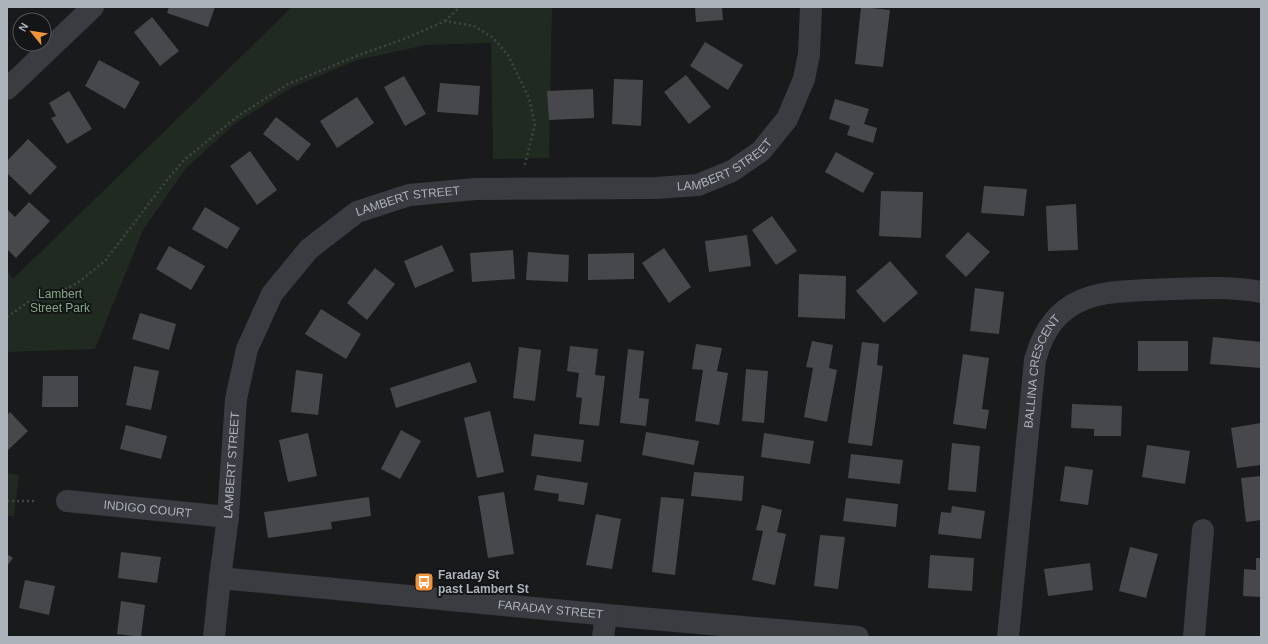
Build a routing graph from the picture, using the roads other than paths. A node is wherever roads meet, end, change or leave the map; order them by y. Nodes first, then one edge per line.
1 (93, 7) edge
2 (811, 7) edge
3 (7, 89) edge
4 (1261, 292) edge
5 (67, 501) dead end
6 (228, 517) junction
7 (1203, 530) dead end
8 (220, 578) junction
9 (606, 615) junction
10 (214, 637) edge
11 (603, 637) edge
12 (858, 637) edge
13 (1008, 637) edge
14 (1194, 637) edge

1 - 3 street
2 - 6 street, LAMBERT STREET
4 - 13 street, BALLINA CRESCENT
5 - 6 street, INDIGO COURT
6 - 8 street, LAMBERT STREET
7 - 14 street
8 - 9 street, FARADAY STREET
8 - 10 street, LAMBERT STREET
9 - 11 street
9 - 12 street, FARADAY STREET

